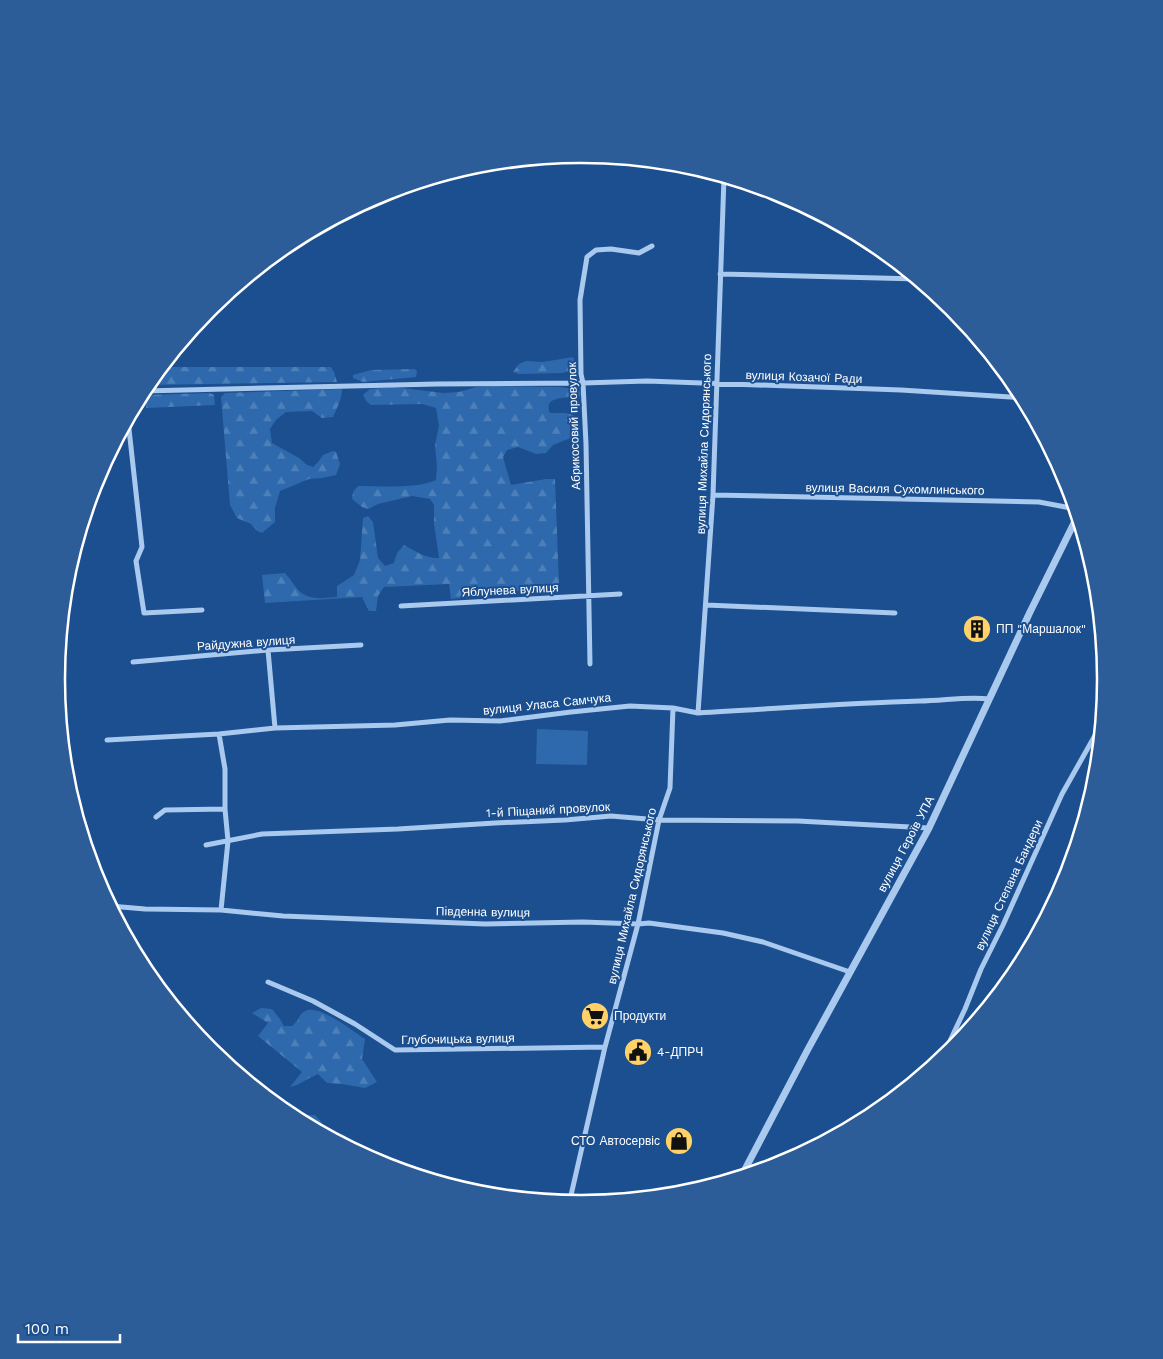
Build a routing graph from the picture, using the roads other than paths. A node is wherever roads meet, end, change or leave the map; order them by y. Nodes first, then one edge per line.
1 (724, 183) edge
2 (652, 246) dead end
3 (720, 274) junction
4 (907, 279) edge
5 (583, 383) junction
6 (717, 383) junction
7 (154, 391) edge
8 (1014, 397) edge
9 (129, 430) edge
10 (713, 495) junction
11 (1069, 508) edge
12 (1074, 523) edge
13 (620, 594) dead end
14 (588, 596) junction
15 (706, 605) junction
16 (401, 606) dead end
17 (202, 610) dead end
18 (895, 613) dead end
19 (362, 645) dead end
20 (268, 650) junction
21 (133, 662) dead end
22 (590, 664) dead end
23 (989, 699) junction
24 (673, 708) junction
25 (698, 713) junction
26 (274, 728) junction
27 (219, 734) junction
28 (1095, 735) edge
29 (107, 740) dead end
30 (225, 809) junction
31 (156, 817) dead end
32 (659, 820) junction
33 (929, 828) junction
34 (228, 840) junction
35 (206, 845) dead end
36 (117, 906) edge
37 (221, 910) junction
38 (638, 924) junction
39 (850, 972) junction
40 (268, 982) dead end
41 (952, 1039) edge
42 (605, 1047) junction
43 (745, 1170) edge
44 (572, 1196) edge

1 - 3 street, вулиця Михайла Сидорянського
2 - 5 street, Абрикосовий провулок
3 - 4 street
3 - 6 street, вулиця Михайла Сидорянського
5 - 6 street, вулиця Козачої Ради
5 - 7 street, вулиця Козачої Ради
5 - 14 street, Абрикосовий провулок
6 - 8 street, вулиця Козачої Ради
6 - 10 street, вулиця Михайла Сидорянського
9 - 17 street
10 - 11 street, вулиця Василя Сухомлинського
10 - 15 street, вулиця Михайла Сидорянського
12 - 23 street, вулиця Героїв УПА
13 - 14 street, Яблунева вулиця
14 - 16 street, Яблунева вулиця
14 - 22 street, Абрикосовий провулок
15 - 18 street
15 - 25 street, вулиця Михайла Сидорянського
19 - 20 street, Райдужна вулиця
20 - 21 street, Райдужна вулиця
20 - 26 street
23 - 25 street, вулиця Уласа Самчука
23 - 33 street, вулиця Героїв УПА
24 - 25 street, вулиця Уласа Самчука
24 - 26 street, вулиця Уласа Самчука
24 - 32 street, вулиця Михайла Сидорянського
26 - 27 street, вулиця Уласа Самчука
27 - 29 street, вулиця Уласа Самчука
27 - 30 street
28 - 41 street, вулиця Степана Бандери
30 - 31 street
30 - 34 street
32 - 33 street, 1-й Піщаний провулок
32 - 34 street, 1-й Піщаний провулок
32 - 38 street, вулиця Михайла Сидорянського
33 - 39 street, вулиця Героїв УПА
34 - 35 street, 1-й Піщаний провулок
34 - 37 street
36 - 37 street, Південна вулиця
37 - 38 street, Південна вулиця
38 - 39 street, Південна вулиця
38 - 42 street, вулиця Михайла Сидорянського
39 - 43 street, вулиця Героїв УПА
40 - 42 street, Глубочицька вулиця
42 - 44 street, вулиця Михайла Сидорянського

